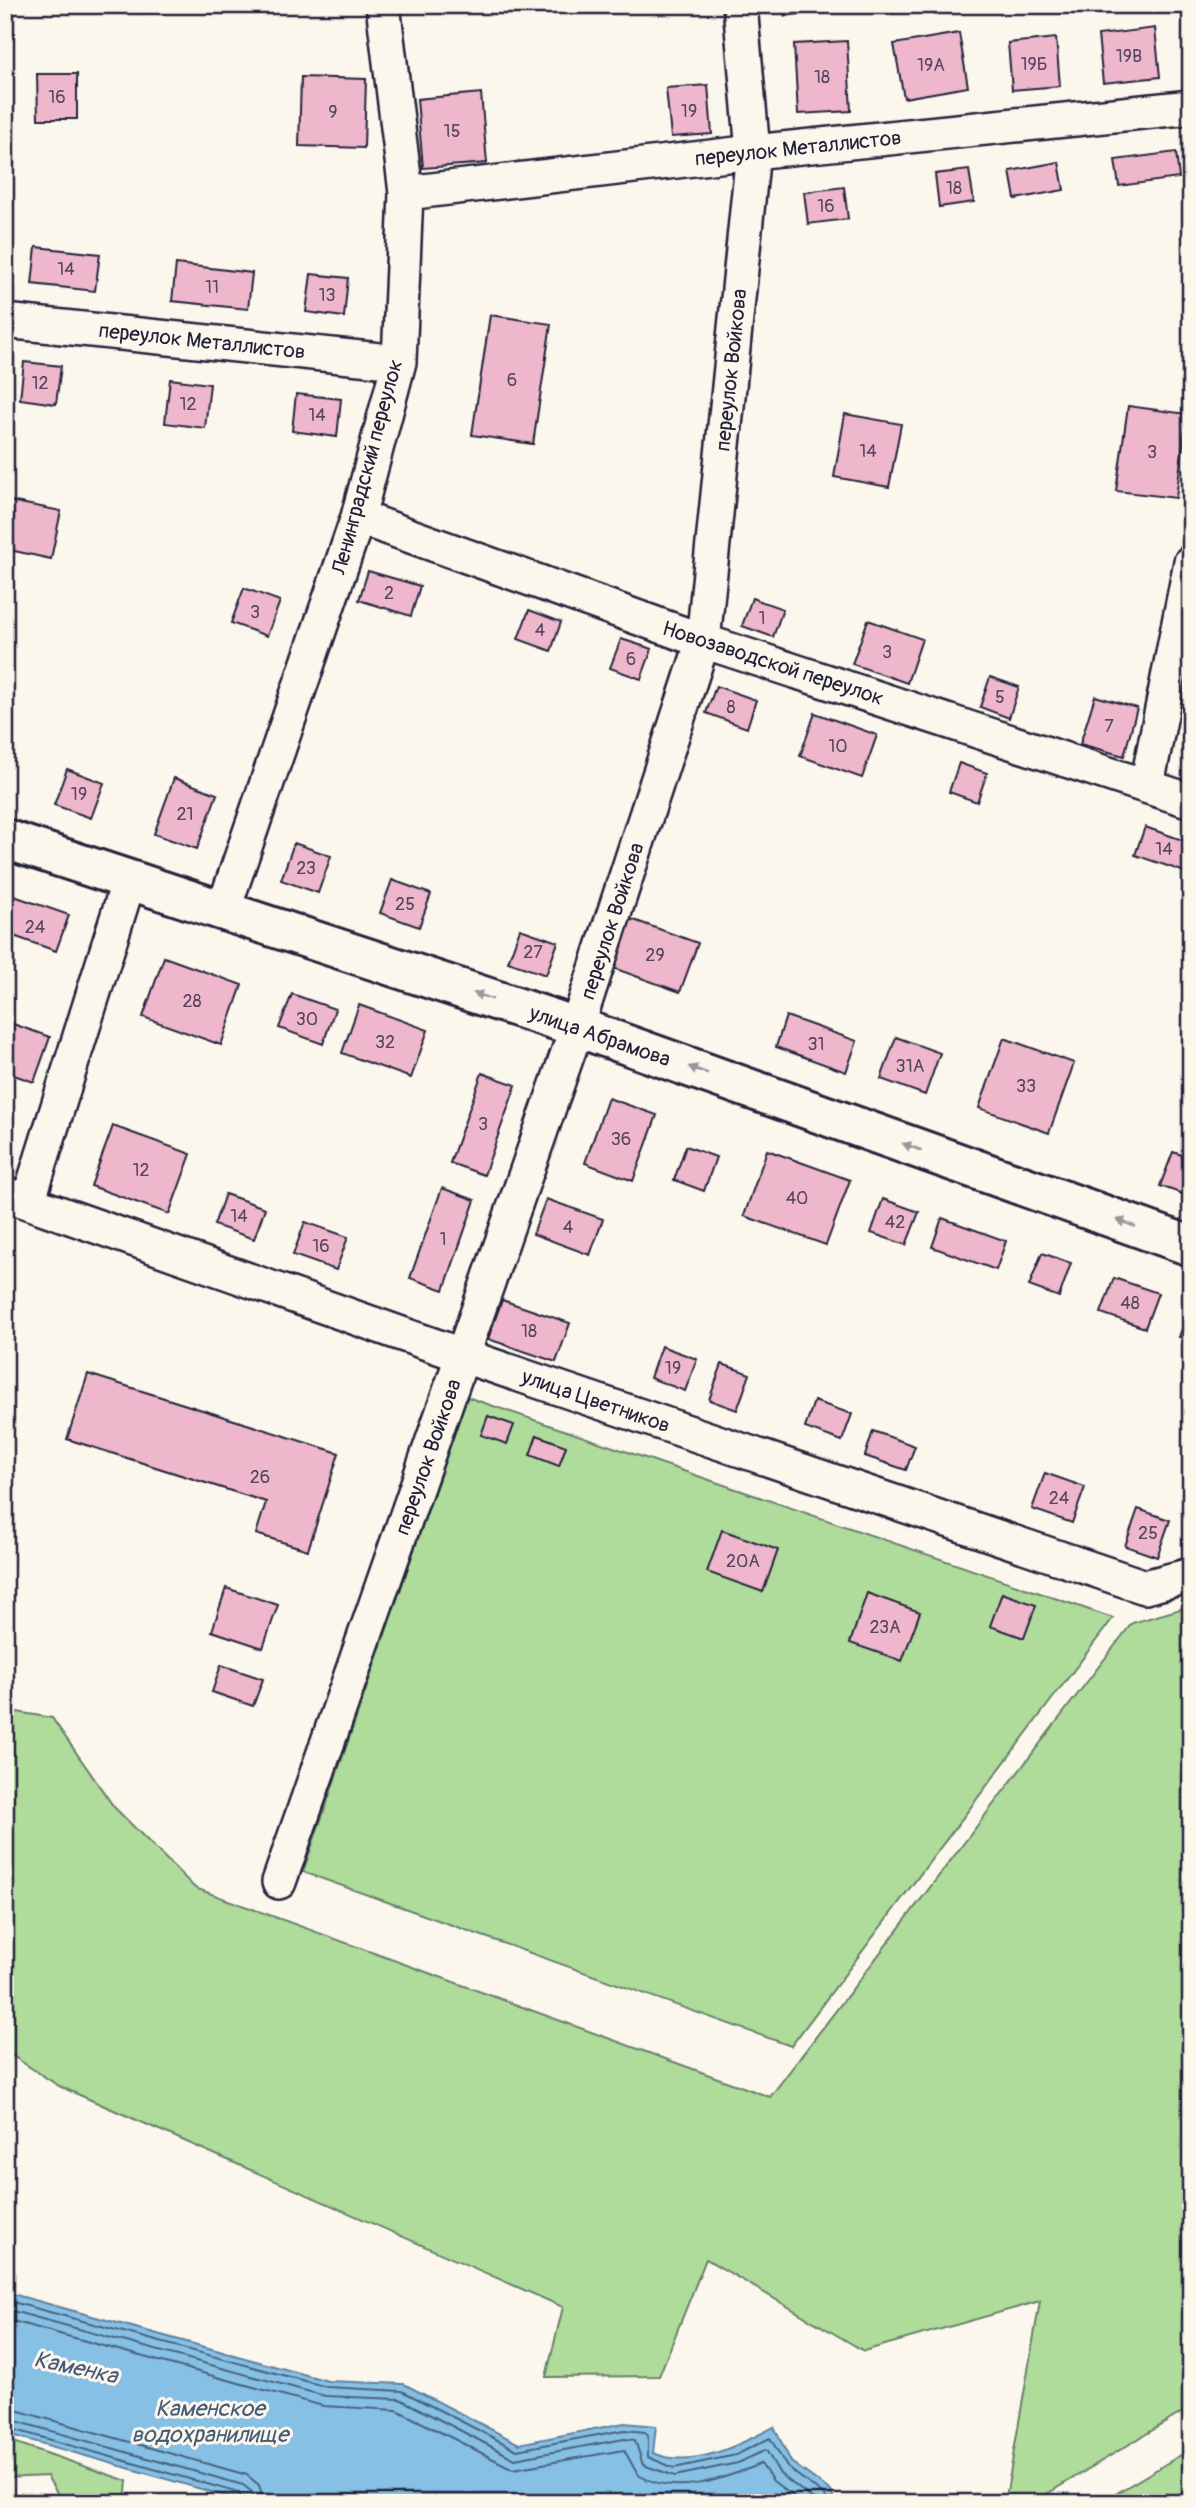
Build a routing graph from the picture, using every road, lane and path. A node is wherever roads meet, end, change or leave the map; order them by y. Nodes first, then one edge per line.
1 (383, 5) edge
2 (740, 5) edge
3 (1191, 107) edge
4 (753, 152) junction
5 (406, 193) junction
6 (5, 321) edge
7 (399, 362) junction
8 (358, 517) junction
9 (1191, 562) edge
10 (703, 641) junction
11 (1147, 785) junction
12 (1191, 801) edge
13 (5, 839) edge
14 (128, 880) junction
15 (223, 911) junction
16 (577, 1027) junction
17 (17, 1198) edge
18 (1191, 1246) edge
19 (464, 1356) junction
20 (1191, 1575) edge
21 (279, 1882) dead end

1 - 5 street, Ленинградский переулок
2 - 4 street, переулок Войкова
3 - 4 street, переулок Металлистов
4 - 5 street, переулок Металлистов
4 - 10 street, переулок Войкова
5 - 7 street, Ленинградский переулок
6 - 7 street, переулок Металлистов
7 - 8 street, Ленинградский переулок
8 - 10 street, Новозаводской переулок
8 - 15 street, Ленинградский переулок
9 - 11 street
10 - 11 street, Новозаводской переулок
10 - 16 street, переулок Войкова
11 - 12 street, Новозаводской переулок
13 - 14 street, улица Абрамова
14 - 15 street, улица Абрамова
14 - 17 street
16 -> 15 street, улица Абрамова
18 -> 16 street, улица Абрамова
16 - 19 street, переулок Войкова
17 - 19 street, улица Цветников
19 - 20 street, улица Цветников
19 - 21 street, переулок Войкова

